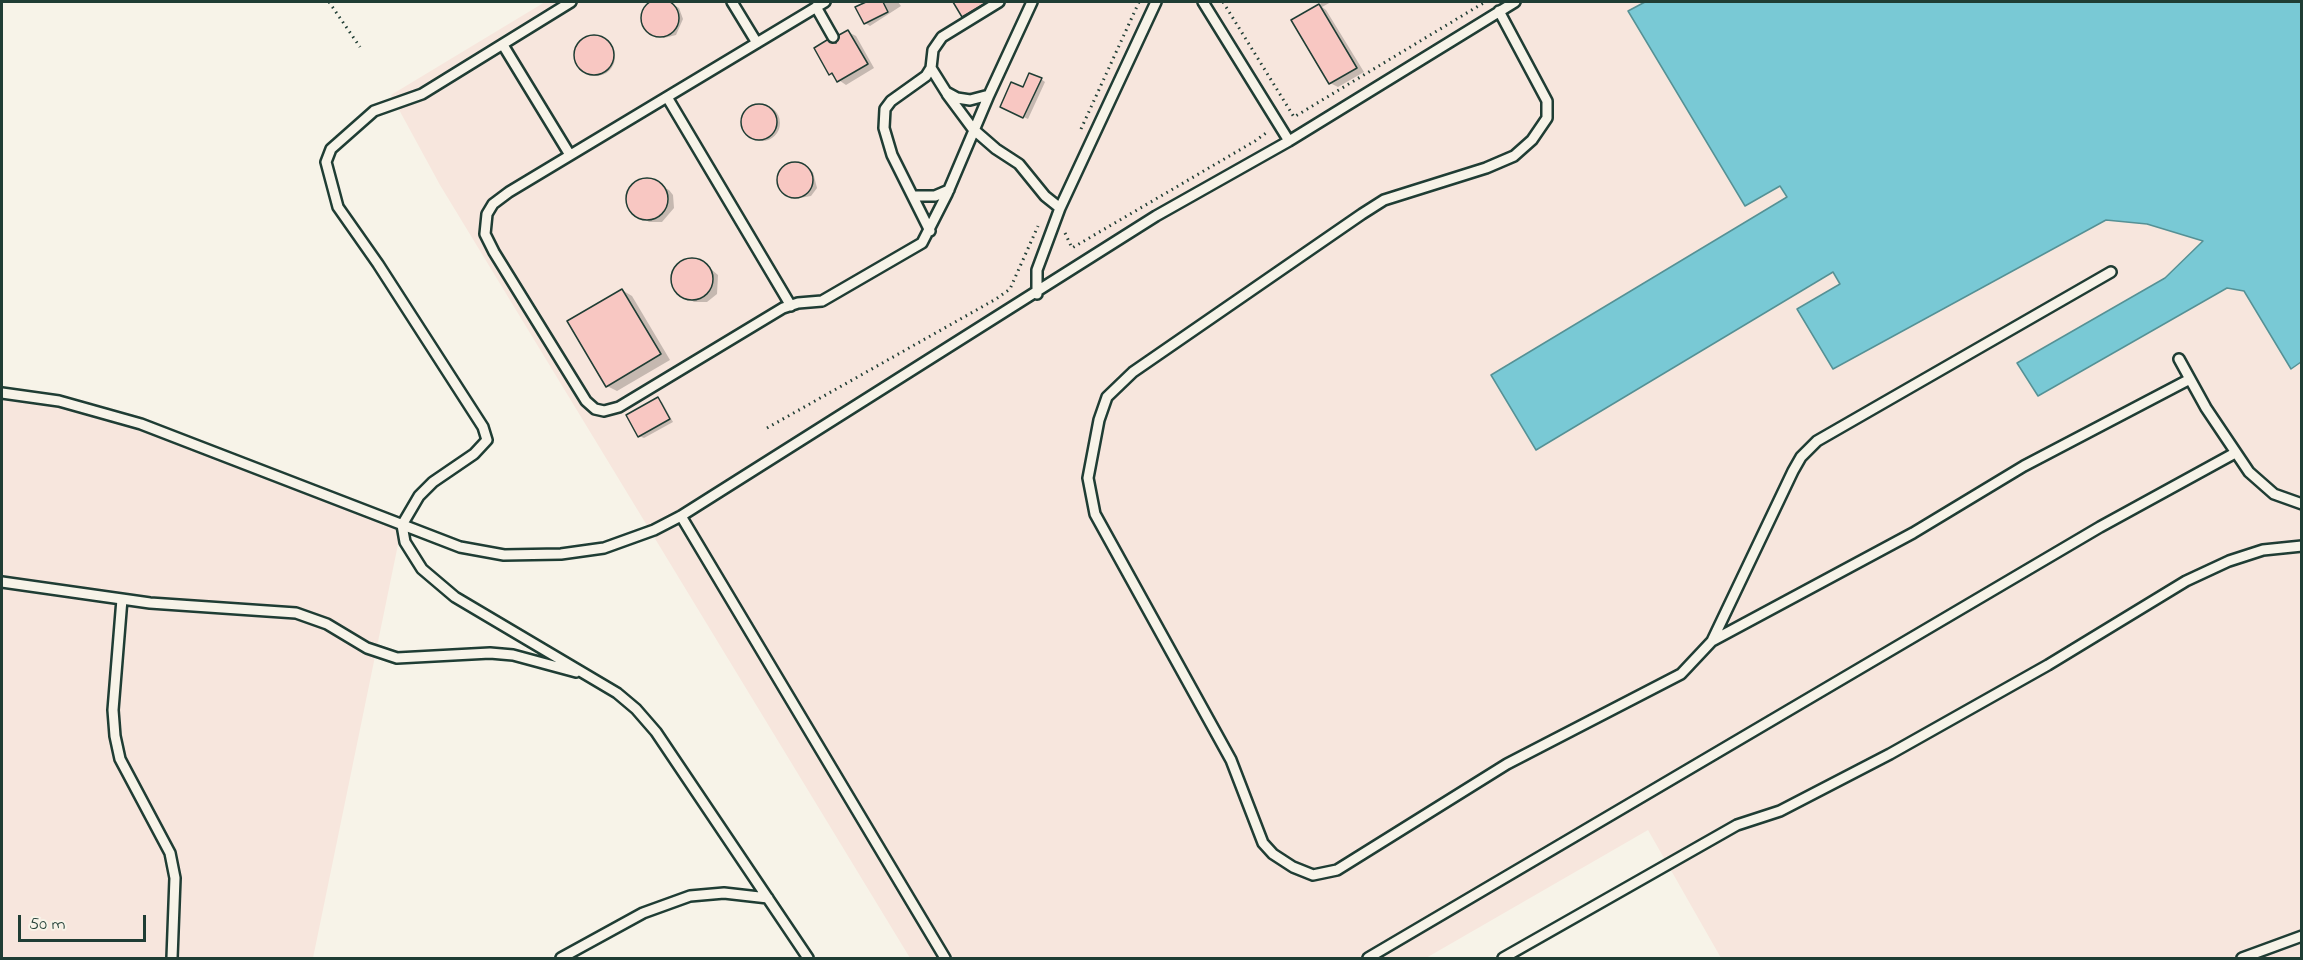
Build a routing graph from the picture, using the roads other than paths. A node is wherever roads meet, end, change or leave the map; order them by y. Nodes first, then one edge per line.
1 (571, 2) edge
2 (732, 2) edge
3 (999, 2) edge
4 (1032, 2) edge
5 (1156, 2) edge
6 (1203, 2) edge
7 (1515, 2) edge
8 (820, 4) edge
9 (1499, 11) junction
10 (833, 37) dead end
11 (757, 43) junction
12 (503, 45) junction
13 (931, 68) junction
14 (946, 92) junction
15 (989, 95) junction
16 (667, 97) junction
17 (974, 130) junction
18 (1289, 141) junction
19 (570, 155) junction
20 (949, 190) junction
21 (913, 196) junction
22 (1060, 208) junction
23 (930, 231) junction
24 (2111, 272) dead end
25 (1037, 294) junction
26 (791, 306) junction
27 (2179, 359) dead end
28 (2190, 379) junction
29 (2, 393) edge
30 (2235, 453) junction
31 (2301, 504) edge
32 (681, 516) junction
33 (402, 525) junction
34 (2301, 546) edge
35 (2, 582) edge
36 (123, 599) junction
37 (1712, 640) junction
38 (586, 675) junction
39 (768, 898) junction
40 (2301, 936) edge
41 (172, 958) edge
42 (561, 958) edge
43 (808, 958) edge
44 (945, 958) edge
45 (1368, 958) edge
46 (1503, 958) edge
47 (2242, 958) edge

1 - 12 lane
2 - 11 lane
3 - 13 lane
4 - 15 lane
5 - 22 lane
6 - 18 lane
7 - 9 lane
8 - 10 lane
8 - 11 lane
9 - 18 lane
9 - 37 lane
11 - 16 lane
12 - 19 lane
12 - 33 lane
13 - 14 lane
13 - 21 lane
14 - 15 lane
14 - 17 lane
15 - 17 lane
16 - 19 lane
16 - 26 lane
17 - 20 lane
17 - 22 lane
18 - 25 lane
19 - 26 lane
20 - 21 lane
20 - 23 lane
21 - 23 lane
22 - 25 lane
23 - 26 lane
24 - 37 lane
25 - 32 lane
27 - 28 lane
28 - 30 lane
28 - 37 lane
29 - 33 lane
30 - 31 lane
30 - 45 lane
32 - 33 lane
32 - 44 lane
33 - 38 lane
34 - 46 lane
35 - 36 lane
36 - 38 lane
36 - 41 lane
38 - 39 lane
39 - 42 lane
39 - 43 lane
40 - 47 lane

